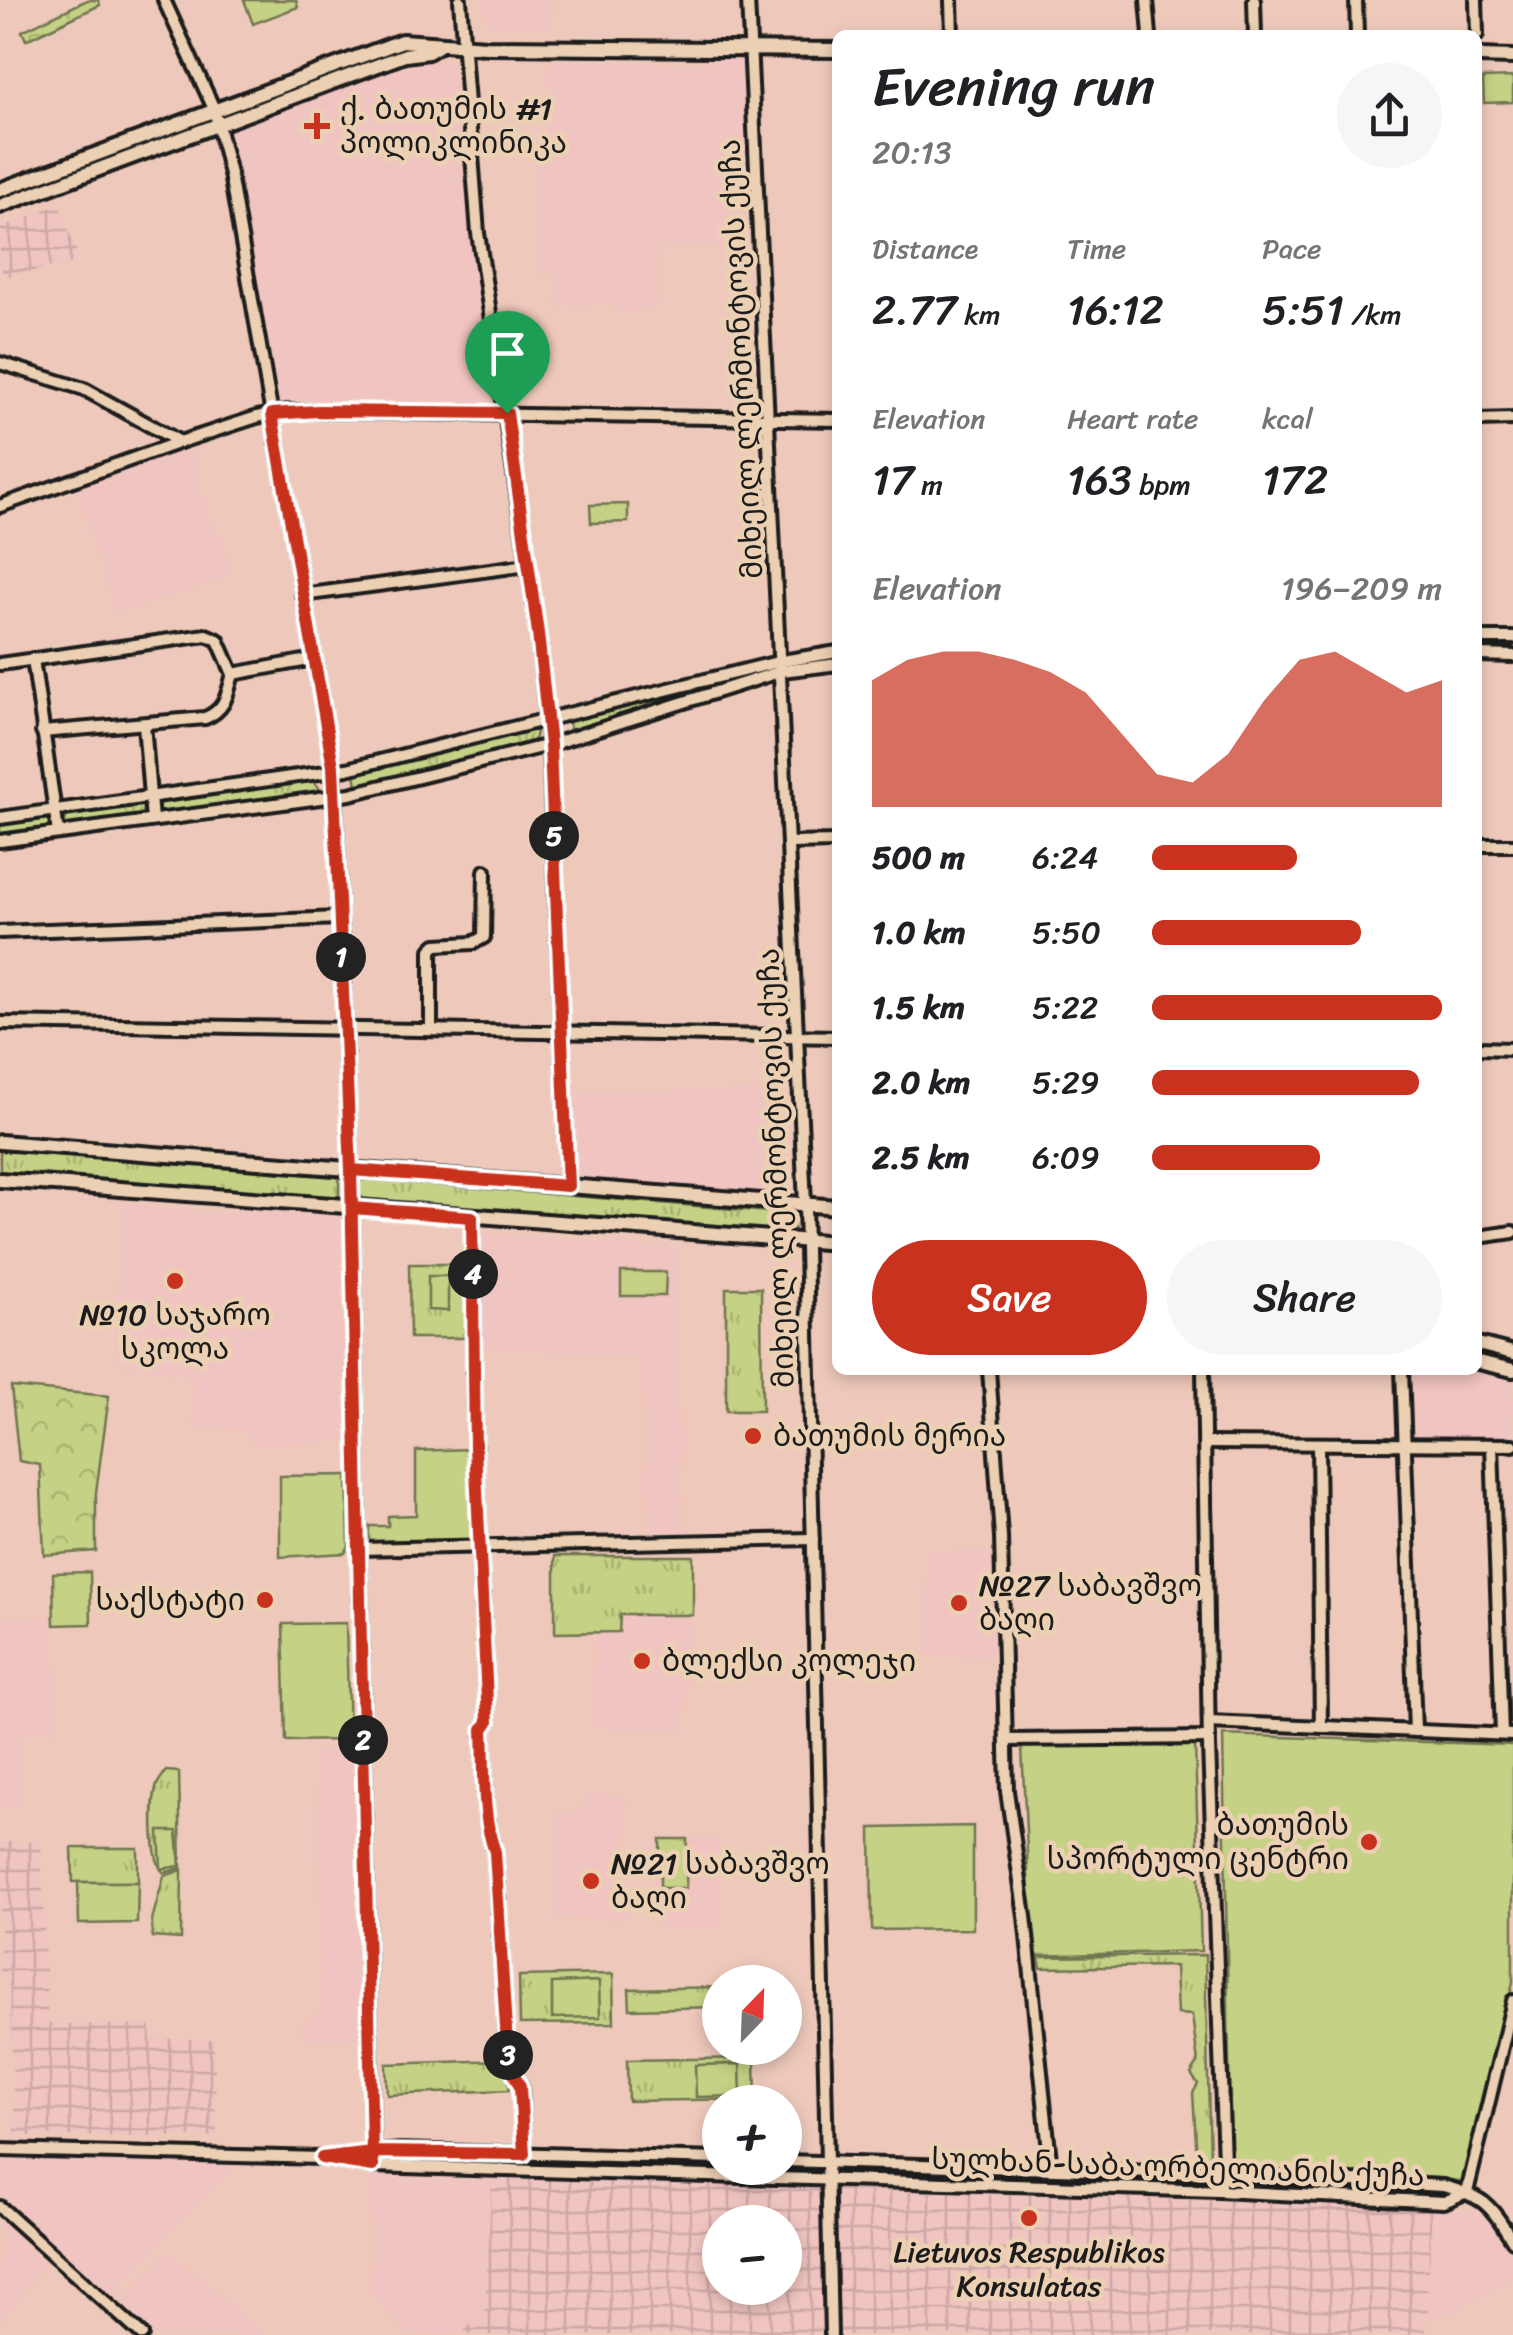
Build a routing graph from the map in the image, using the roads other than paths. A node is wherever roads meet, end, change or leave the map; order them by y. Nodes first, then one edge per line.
1 (164, 0) edge
2 (460, 0) edge
3 (748, 0) edge
4 (951, 0) edge
5 (1147, 0) edge
6 (1254, 0) edge
7 (1356, 0) edge
8 (1476, 0) edge
9 (952, 30) edge
10 (1150, 30) edge
11 (1255, 30) edge
12 (1357, 30) edge
13 (1476, 30) edge
14 (438, 46) junction
15 (464, 46) junction
16 (750, 49) junction
17 (832, 50) edge
18 (1482, 56) edge
19 (1513, 57) edge
20 (214, 108) junction
21 (218, 124) junction
22 (0, 190) edge
23 (0, 206) edge
24 (0, 363) edge
25 (507, 413) junction
26 (272, 414) junction
27 (1513, 419) edge
28 (770, 420) junction
29 (832, 420) edge
30 (1482, 420) edge
31 (180, 442) junction
32 (0, 506) edge
33 (528, 565) junction
34 (302, 595) junction
35 (1482, 638) edge
36 (1513, 638) edge
37 (832, 654) edge
38 (1482, 656) edge
39 (1513, 656) edge
40 (33, 659) junction
41 (314, 659) junction
42 (0, 664) edge
43 (832, 664) edge
44 (782, 666) junction
45 (233, 674) junction
46 (547, 718) junction
47 (144, 724) junction
48 (42, 732) junction
49 (550, 745) junction
50 (334, 771) junction
51 (150, 795) junction
52 (335, 796) junction
53 (56, 811) junction
54 (0, 818) edge
55 (152, 820) junction
56 (58, 833) junction
57 (0, 841) edge
58 (832, 842) edge
59 (789, 843) junction
60 (1482, 845) edge
61 (1513, 845) edge
62 (485, 871) dead end
63 (338, 918) junction
64 (0, 932) edge
65 (0, 1023) edge
66 (345, 1029) junction
67 (432, 1030) junction
68 (559, 1032) junction
69 (798, 1037) junction
70 (832, 1037) edge
71 (1482, 1048) edge
72 (1513, 1048) edge
73 (0, 1142) edge
74 (351, 1170) junction
75 (0, 1180) edge
76 (568, 1186) junction
77 (805, 1204) junction
78 (832, 1206) edge
79 (352, 1208) junction
80 (472, 1217) junction
81 (1513, 1232) edge
82 (1482, 1236) edge
83 (806, 1240) junction
84 (832, 1242) edge
85 (1482, 1345) edge
86 (1513, 1353) edge
87 (1482, 1363) edge
88 (1513, 1370) edge
89 (989, 1375) edge
90 (1203, 1375) edge
91 (1402, 1375) edge
92 (1206, 1443) junction
93 (1318, 1444) junction
94 (1404, 1444) junction
95 (1492, 1445) junction
96 (1513, 1445) edge
97 (813, 1539) junction
98 (481, 1545) junction
99 (359, 1549) junction
100 (1210, 1722) junction
101 (1321, 1727) junction
102 (1415, 1731) junction
103 (1507, 1735) edge
104 (1210, 1738) junction
105 (1006, 1740) junction
106 (1513, 2001) edge
107 (0, 2150) edge
108 (372, 2152) junction
109 (524, 2154) junction
110 (322, 2158) junction
111 (702, 2159) edge
112 (802, 2161) edge
113 (827, 2162) junction
114 (373, 2166) junction
115 (1051, 2170) junction
116 (1224, 2174) junction
117 (827, 2180) junction
118 (1219, 2191) junction
119 (1467, 2192) junction
120 (0, 2207) edge
121 (1513, 2242) edge
122 (142, 2335) edge
123 (830, 2335) edge

1 - 20 street
2 - 15 street
3 - 16 street, მიხეილ ლერმონტოვის ქუჩა
4 - 9 street
5 - 10 street
6 - 11 street
7 - 12 street
8 - 13 street
14 - 15 main road
14 - 20 main road
14 - 21 main road
15 - 16 main road
15 - 25 street
16 - 17 main road
16 - 28 street, მიხეილ ლერმონტოვის ქუჩა
18 - 19 main road
20 - 21 street
20 - 22 main road
21 - 23 main road
21 - 26 street
24 - 31 street
25 - 26 street
25 - 28 street
25 - 33 street
26 - 31 street
26 - 34 street
27 - 30 street
28 - 29 street
28 - 44 street, მიხეილ ლერმონტოვის ქუჩა
31 - 32 street
33 - 34 street
33 - 46 street
34 - 41 street
35 - 36 street
37 - 44 street
38 - 39 street
40 - 42 street
40 - 45 street
40 - 48 street
41 - 45 street
41 - 50 street
43 - 44 street
44 - 46 street
44 - 49 street
44 - 59 street, მიხეილ ლერმონტოვის ქუჩა
45 - 47 street
46 - 49 street
46 - 50 street
47 - 48 street
47 - 51 street
48 - 53 street
49 - 52 street
49 - 68 street
50 - 51 street
50 - 52 street
51 - 53 street
51 - 55 street
52 - 55 street
52 - 63 street
53 - 54 street
53 - 56 street
55 - 56 street
56 - 57 street
58 - 59 street
59 - 69 street, მიხეილ ლერმონტოვის ქუჩა
60 - 61 street
62 - 67 street
63 - 64 street
63 - 66 street
65 - 66 street
66 - 67 street
66 - 74 street
67 - 68 street
68 - 69 street
68 - 76 street
69 - 70 street
69 - 77 street, მიხეილ ლერმონტოვის ქუჩა
71 - 72 street
73 - 74 main road
74 - 76 main road
74 - 79 street
75 - 79 main road
76 - 77 main road
77 - 78 main road
77 - 83 street, მიხეილ ლერმონტოვის ქუჩა
79 - 80 main road
79 - 99 street
80 - 83 main road
80 - 98 street
81 - 82 street
83 - 84 main road
83 - 97 street, მიხეილ ლერმონტოვის ქუჩა
85 - 86 main road
87 - 88 main road
89 - 105 street
90 - 92 street
91 - 94 street
92 - 93 street
92 - 100 street
93 - 94 street
93 - 101 street
94 - 95 street
94 - 102 street
95 - 96 street
95 - 103 street
97 - 98 street
97 - 113 street, მიხეილ ლერმონტოვის ქუჩა
98 - 99 street
98 - 109 street
99 - 108 street
100 - 101 street
100 - 104 street
101 - 102 street
102 - 103 street
104 - 105 street
104 - 116 street
105 - 115 street
106 - 119 street
107 - 110 street, სულხან-საბა ორბელიანის ქუჩა
108 - 109 street, სულხან-საბა ორბელიანის ქუჩა
108 - 110 street, სულხან-საბა ორბელიანის ქუჩა
108 - 114 street
109 - 111 street, სულხან-საბა ორბელიანის ქუჩა
110 - 114 street, სულხან-საბა ორბელიანის ქუჩა
112 - 113 street, სულხან-საბა ორბელიანის ქუჩა
113 - 115 street, სულხან-საბა ორბელიანის ქუჩა
113 - 117 street, მიხეილ ლერმონტოვის ქუჩა
114 - 117 street, სულხან-საბა ორბელიანის ქუჩა
115 - 116 street, სულხან-საბა ორბელიანის ქუჩა
116 - 118 street
116 - 119 street, სულხან-საბა ორბელიანის ქუჩა
117 - 118 street, სულხან-საბა ორბელიანის ქუჩა
117 - 123 street, მიხეილ ლერმონტოვის ქუჩა
118 - 119 street, სულხან-საბა ორბელიანის ქუჩა
119 - 121 street
120 - 122 street

